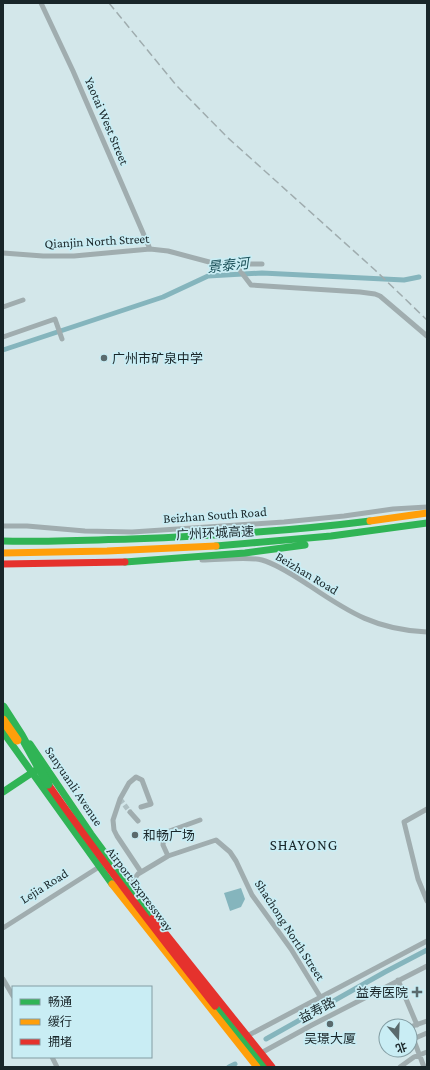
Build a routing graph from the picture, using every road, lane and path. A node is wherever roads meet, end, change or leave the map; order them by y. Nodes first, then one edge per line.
1 (42, 3) edge
2 (150, 249) junction
3 (3, 253) edge
4 (235, 264) junction
5 (262, 264) dead end
6 (23, 300) dead end
7 (3, 307) edge
8 (427, 336) edge
9 (3, 337) edge
10 (62, 339) dead end
11 (427, 507) edge
12 (427, 512) edge
13 (427, 522) edge
14 (3, 526) edge
15 (381, 531) junction
16 (3, 540) edge
17 (3, 553) edge
18 (3, 564) edge
19 (3, 567) edge
20 (427, 632) edge
21 (3, 707) edge
22 (3, 720) edge
23 (4, 736) edge
24 (44, 764) junction
25 (32, 772) junction
26 (48, 783) junction
27 (3, 792) edge
28 (141, 807) dead end
29 (427, 809) edge
30 (130, 812) tunnel mouth
31 (200, 820) dead end
32 (138, 821) dead end
33 (168, 856) junction
34 (99, 867) junction
35 (141, 872) junction
36 (129, 886) junction
37 (427, 900) edge
38 (3, 928) edge
39 (427, 942) edge
40 (427, 966) edge
41 (3, 979) edge
42 (398, 980) junction
43 (12, 994) edge
44 (321, 998) junction
45 (413, 1018) edge
46 (247, 1036) junction
47 (418, 1050) edge
48 (427, 1052) edge
49 (261, 1053) junction
50 (420, 1055) junction
51 (52, 1058) edge
52 (57, 1067) edge
53 (257, 1067) edge
54 (264, 1067) edge
55 (272, 1067) edge
56 (400, 1067) edge
57 (424, 1067) edge

1 - 2 street, Yaotai West Street
2 - 3 street, Qianjin North Street
2 - 4 street, Qianjin North Street
4 - 5 street, Qianjin North Street
4 - 8 street
6 - 7 street
9 - 10 street
11 - 14 street, Beizhan South Road
12 - 16 main road, 广州环城高速
13 - 15 main road, 广州环城高速
15 - 17 main road, 广州环城高速
15 - 18 main road
19 - 20 street, Beizhan Road
21 - 24 main road, Sanyuanli Avenue
21 - 26 main road, bridge
22 - 26 main road, Airport Expressway, bridge
23 - 25 main road, Sanyuanli Avenue
24 - 25 main road
24 - 26 main road, Sanyuanli Avenue
25 - 26 main road, Sanyuanli Avenue
25 - 27 main road
26 - 34 main road, Sanyuanli Avenue
26 - 36 main road, Sanyuanli Avenue
26 - 54 main road, Airport Expressway
28 - 35 street
29 - 37 street
30 - 32 street
31 - 33 street
33 - 35 street, Shachong North Street
33 - 44 street, Shachong North Street
34 - 38 street, Lejia Road
34 - 53 main road, Sanyuanli Avenue
35 - 36 street, Shachong North Street
36 - 46 main road, Sanyuanli Avenue
39 - 44 street
40 - 42 street, 益寿路
41 - 43 street
42 - 45 street
42 - 49 street, 益寿路
44 - 46 street
46 - 49 main road, Sanyuanli Avenue
47 - 50 street
48 - 50 street
49 - 55 main road, Sanyuanli Avenue
50 - 56 street
50 - 57 street
51 - 52 street

